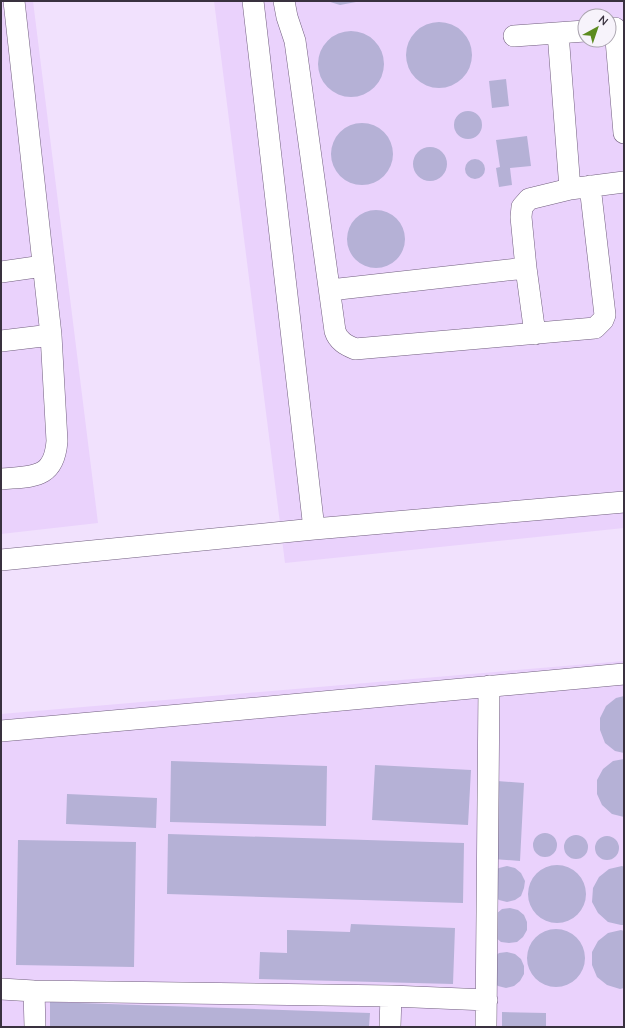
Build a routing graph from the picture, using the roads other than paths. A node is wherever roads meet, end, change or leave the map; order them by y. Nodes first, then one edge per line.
1 (14, 1) edge
2 (253, 1) edge
3 (284, 1) edge
4 (577, 32) edge
5 (558, 33) junction
6 (514, 36) dead end
7 (617, 41) edge
8 (624, 133) edge
9 (624, 182) edge
10 (590, 186) junction
11 (570, 189) junction
12 (43, 266) junction
13 (526, 268) junction
14 (1, 272) edge
15 (330, 290) junction
16 (535, 334) junction
17 (51, 335) junction
18 (1, 341) edge
19 (1, 479) edge
20 (624, 502) edge
21 (314, 529) junction
22 (1, 560) edge
23 (624, 674) edge
24 (489, 686) junction
25 (1, 731) edge
26 (1, 989) edge
27 (34, 991) junction
28 (391, 996) junction
29 (487, 1000) junction
30 (35, 1027) edge
31 (390, 1027) edge
32 (486, 1027) edge

1 - 12 street
2 - 21 street
3 - 15 street
4 - 5 street
5 - 6 street
5 - 11 street
7 - 8 street
9 - 10 street
10 - 11 street
10 - 16 street
11 - 13 street
12 - 14 street
12 - 17 street
13 - 15 street
13 - 16 street
15 - 16 street
17 - 18 street
17 - 19 street
20 - 21 street
21 - 22 street
23 - 24 street
24 - 25 street
24 - 29 street
26 - 27 street
27 - 28 street
27 - 30 street
28 - 29 street
28 - 31 street
29 - 32 street

